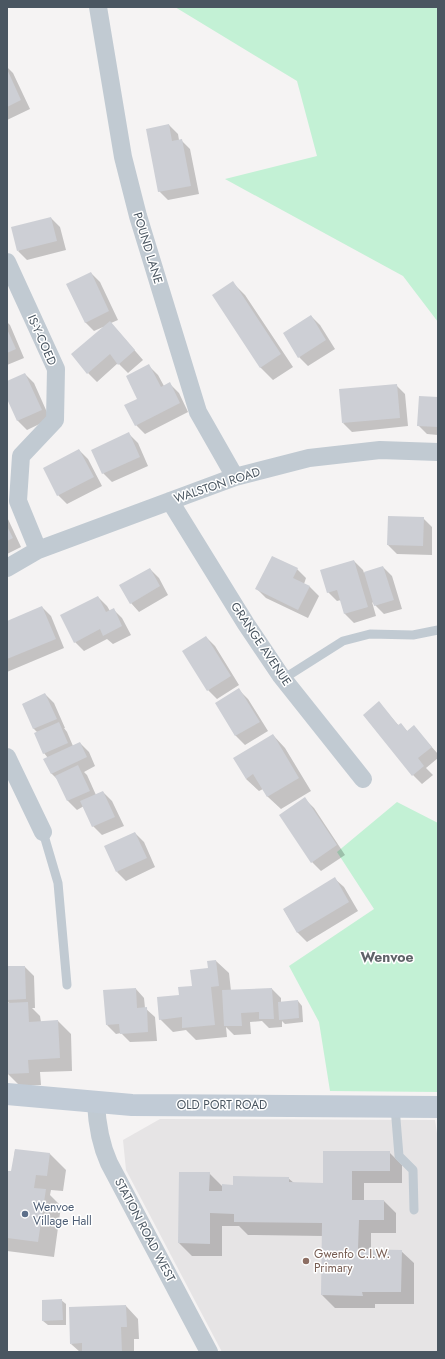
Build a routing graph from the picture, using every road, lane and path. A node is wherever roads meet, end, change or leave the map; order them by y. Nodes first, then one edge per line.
1 (98, 7) edge
2 (7, 262) edge
3 (438, 452) edge
4 (235, 477) junction
5 (170, 501) junction
6 (38, 550) junction
7 (7, 568) edge
8 (438, 630) edge
9 (283, 679) junction
10 (7, 757) edge
11 (363, 779) dead end
12 (43, 832) joint
13 (67, 985) dead end
14 (7, 1094) edge
15 (96, 1103) junction
16 (395, 1107) junction
17 (438, 1107) edge
18 (414, 1210) dead end
19 (209, 1352) edge

1 - 4 street, POUND LANE
2 - 6 street, IS-Y-COED
3 - 4 street, WALSTON ROAD
4 - 5 street, WALSTON ROAD
5 - 6 street, WALSTON ROAD
5 - 9 street, GRANGE AVENUE
6 - 7 street, WALSTON ROAD
8 - 9 lane
9 - 11 street, GRANGE AVENUE
10 - 12 street
12 - 13 lane
14 - 15 street, OLD PORT ROAD
15 - 16 street, OLD PORT ROAD
15 - 19 street, STATION ROAD WEST
16 - 17 street, OLD PORT ROAD
16 - 18 lane

